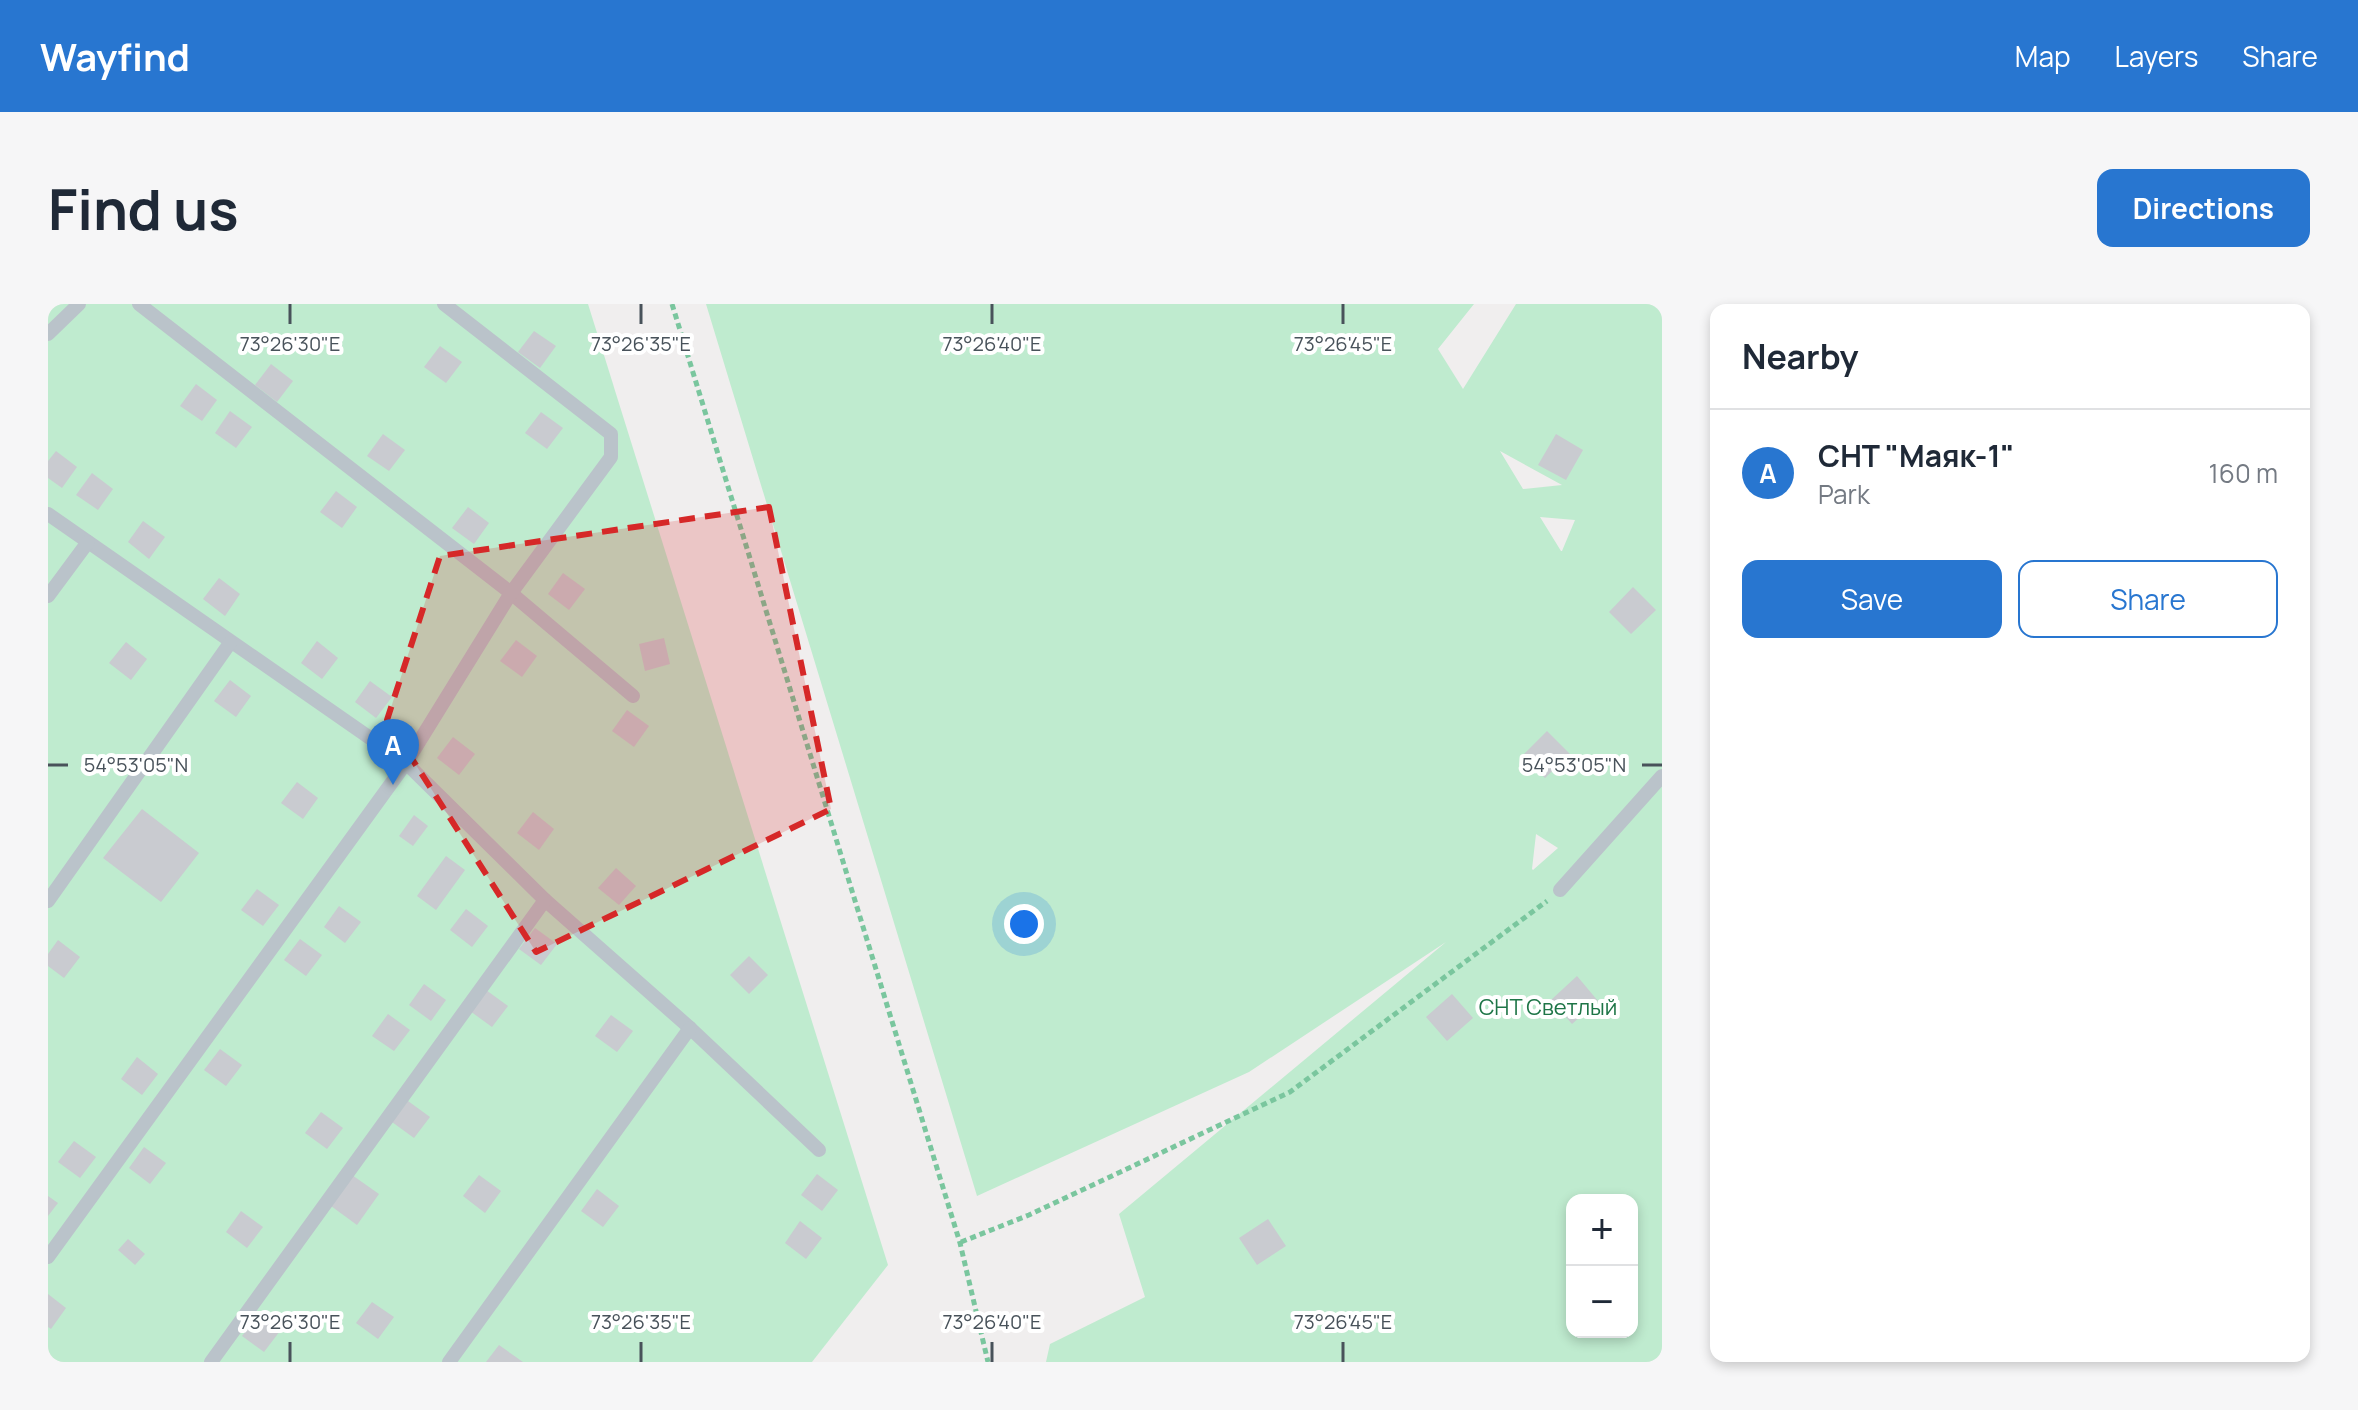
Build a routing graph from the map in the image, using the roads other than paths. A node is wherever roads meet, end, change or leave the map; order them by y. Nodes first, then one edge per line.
1 (79, 304) edge
2 (139, 304) edge
3 (444, 304) edge
4 (48, 334) edge
5 (48, 514) edge
6 (88, 542) junction
7 (511, 593) junction
8 (48, 596) edge
9 (230, 643) junction
10 (633, 696) dead end
11 (406, 763) junction
12 (1662, 776) edge
13 (1560, 890) road end
14 (545, 900) junction
15 (48, 901) edge
16 (690, 1028) junction
17 (819, 1150) dead end
18 (48, 1257) edge
19 (211, 1362) edge
20 (449, 1362) edge

1 - 4 lane
2 - 7 lane
3 - 7 lane
5 - 6 lane
6 - 8 lane
6 - 9 lane
7 - 10 lane
7 - 11 lane
9 - 11 lane
9 - 15 lane
11 - 14 lane
11 - 18 lane
12 - 13 lane
14 - 16 lane
14 - 19 lane
16 - 17 lane
16 - 20 lane

